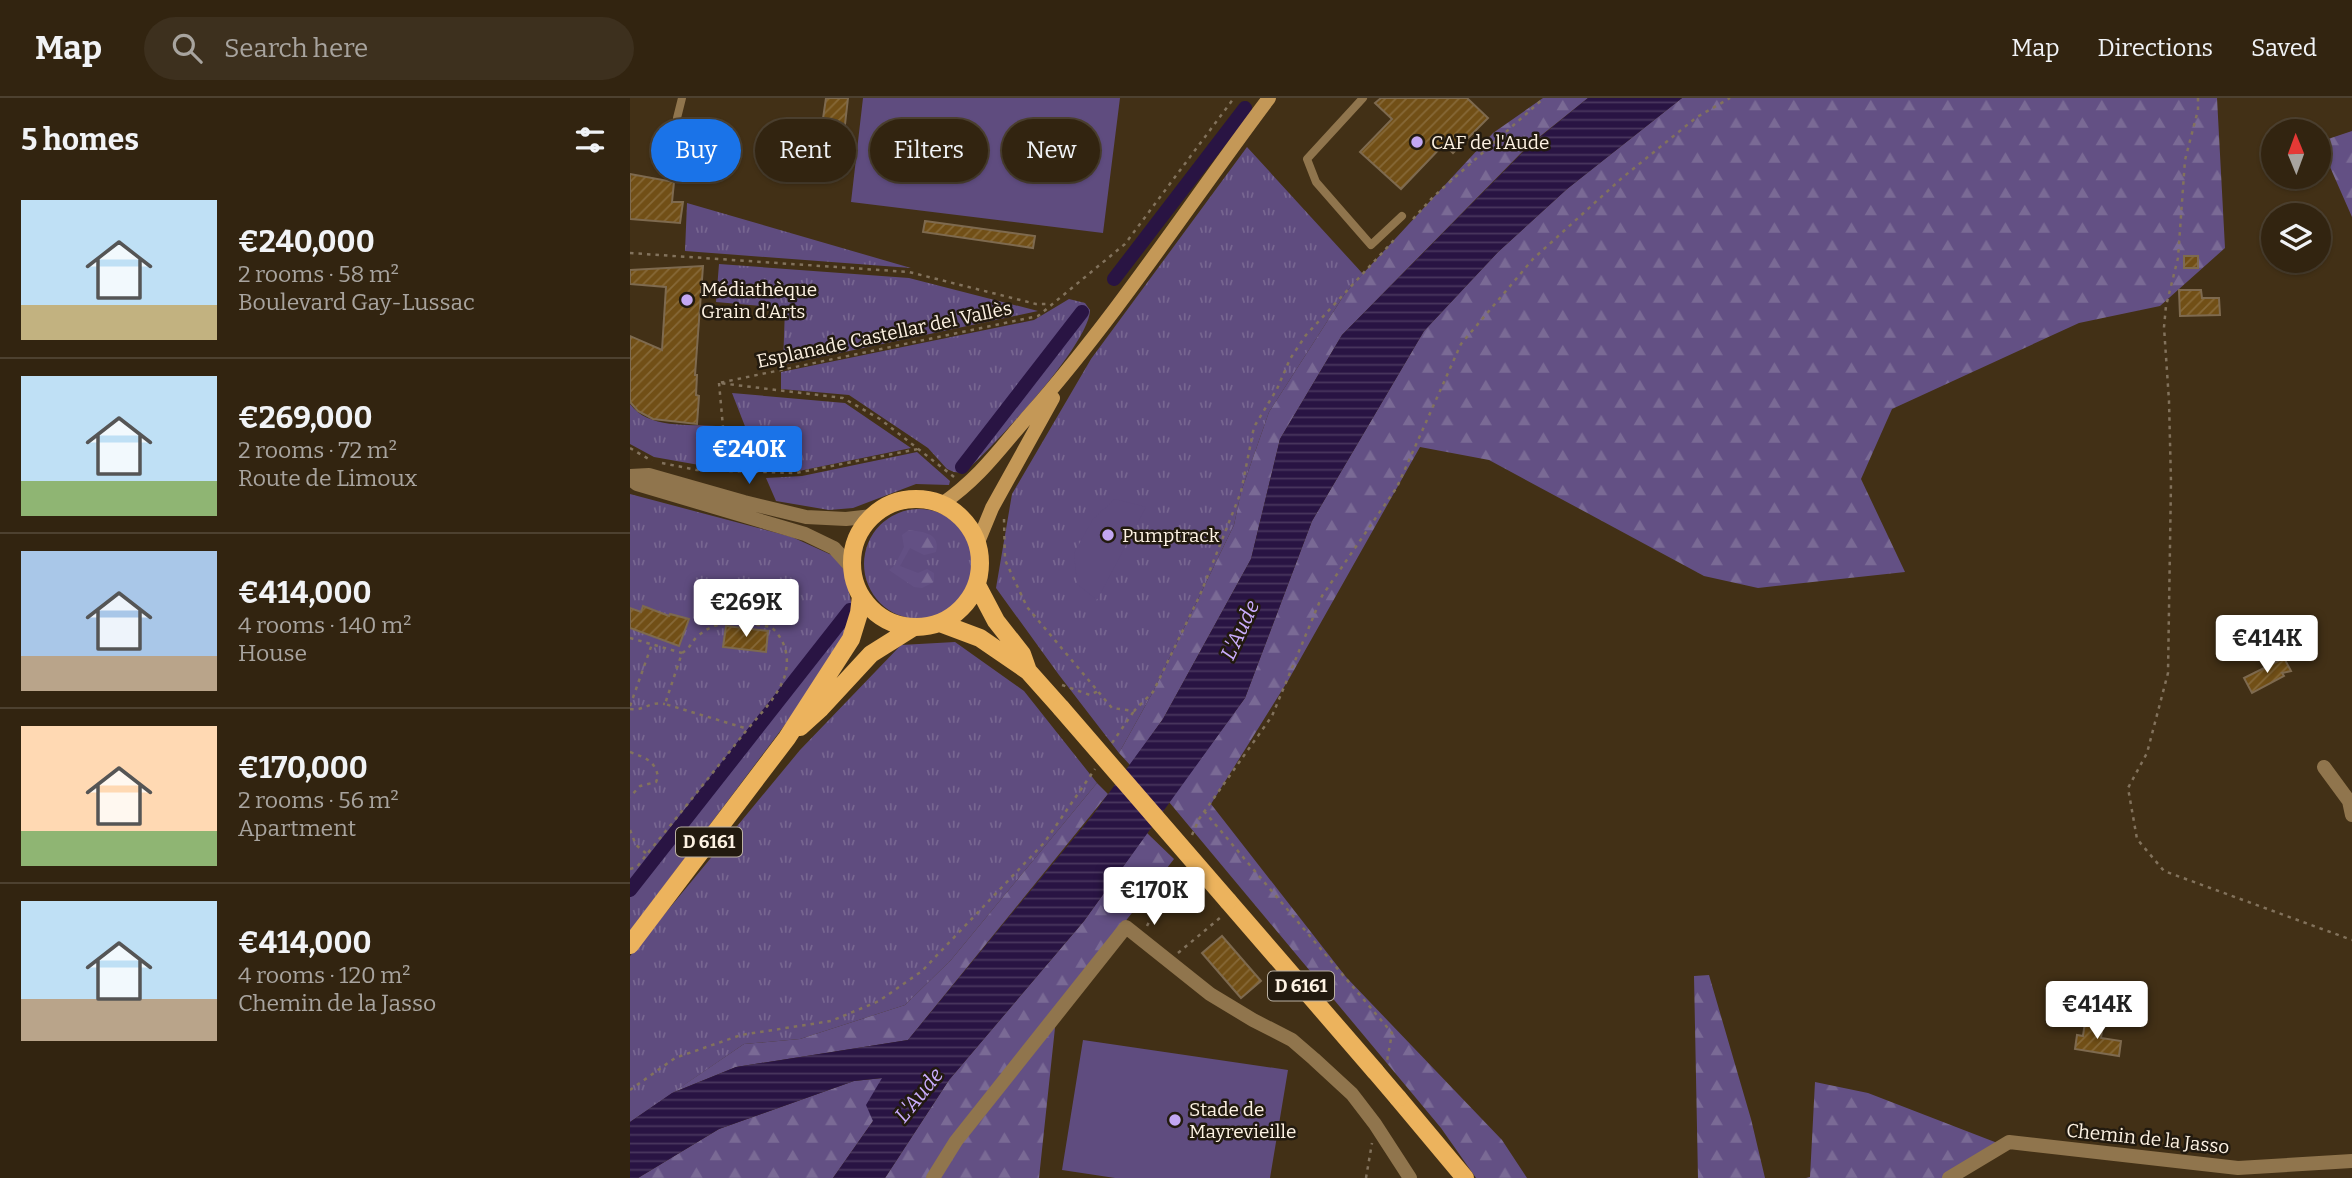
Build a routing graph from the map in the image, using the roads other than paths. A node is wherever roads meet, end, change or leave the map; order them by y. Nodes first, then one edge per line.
1 (682, 98) edge
2 (1269, 98) edge
3 (1363, 98) edge
4 (677, 119) edge
5 (1402, 216) dead end
6 (1071, 368) junction
7 (630, 477) edge
8 (942, 503) junction
9 (872, 516) junction
10 (978, 542) junction
11 (852, 568) junction
12 (977, 585) junction
13 (861, 596) junction
14 (940, 623) junction
15 (914, 627) junction
16 (1028, 670) junction
17 (787, 738) junction
18 (2324, 766) dead end
19 (2352, 815) edge
20 (630, 946) edge
21 (2352, 1161) edge
22 (933, 1178) edge
23 (1410, 1178) edge
24 (1465, 1178) edge
25 (1949, 1178) edge

1 - 4 lane
2 - 6 main road
3 - 5 lane
6 - 8 main road
6 - 10 main road
7 - 9 street
7 - 11 street
8 - 9 main road
8 - 10 main road
9 - 11 main road
10 - 12 main road
11 - 13 main road
12 - 14 main road
12 - 16 main road, D 6161
13 - 15 main road
13 - 17 main road, D 6161
14 - 15 main road
14 - 16 main road, D 6161
15 - 17 main road, D 6161
16 - 24 main road, D 6161, bridge
17 - 20 main road, D 6161
18 - 19 street
21 - 25 street, Chemin de la Jasso
22 - 23 street

